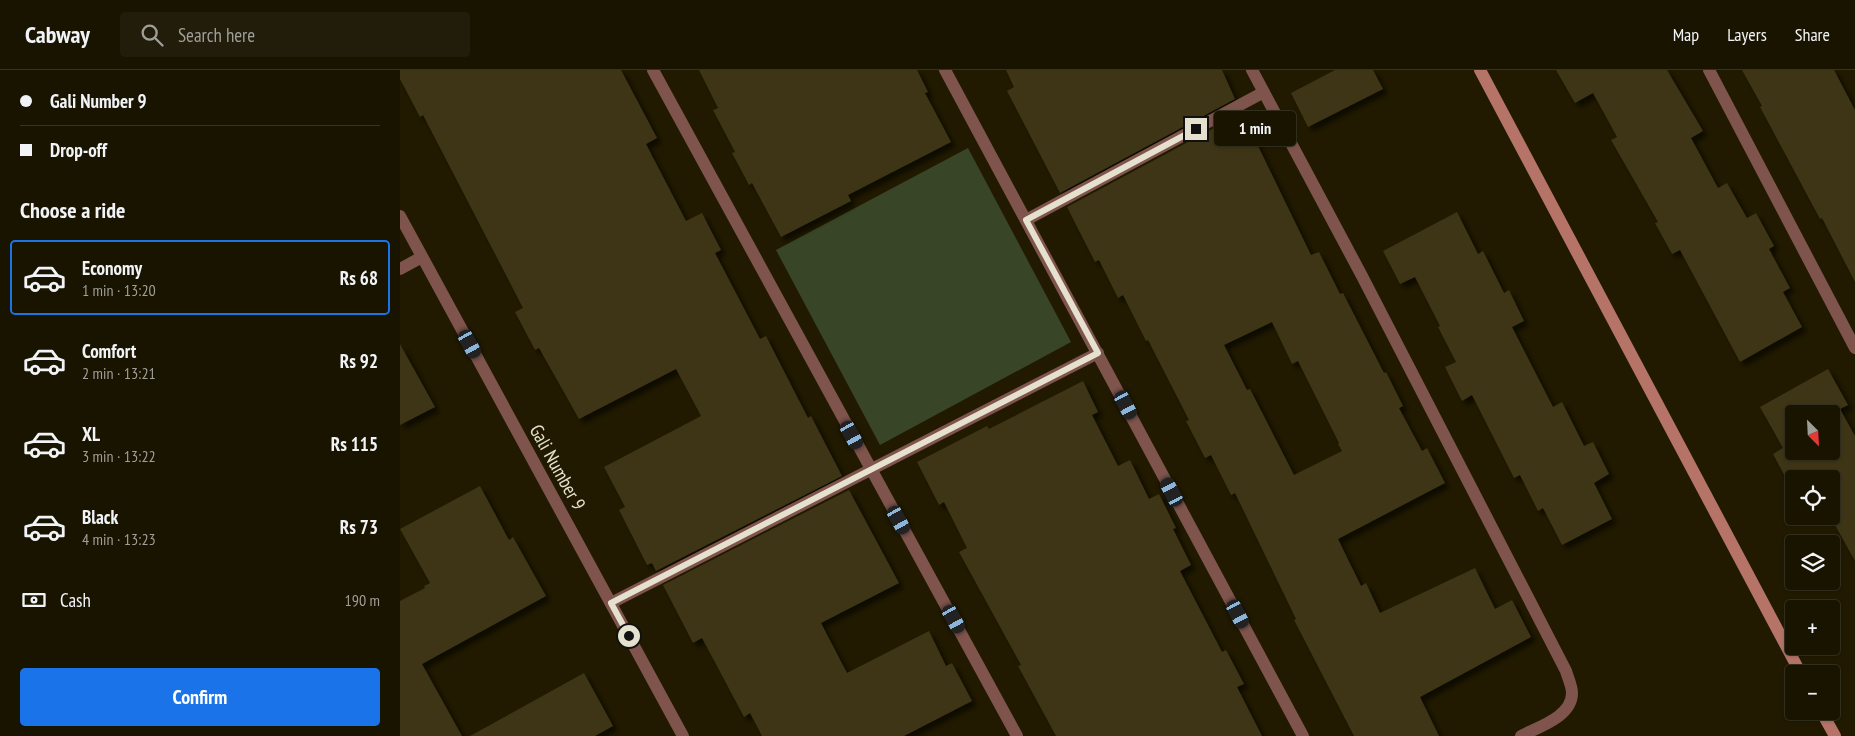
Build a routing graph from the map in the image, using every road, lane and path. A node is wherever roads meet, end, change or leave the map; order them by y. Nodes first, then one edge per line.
1 (653, 70) edge
2 (945, 70) edge
3 (1252, 70) edge
4 (1480, 70) edge
5 (1709, 70) edge
6 (1264, 92) junction
7 (400, 216) edge
8 (1026, 220) junction
9 (422, 257) junction
10 (400, 269) edge
11 (1855, 348) edge
12 (1098, 353) junction
13 (872, 470) junction
14 (611, 603) junction
15 (1796, 665) edge
16 (1826, 720) edge
17 (684, 736) edge
18 (1018, 736) edge
19 (1303, 736) edge
20 (1521, 736) edge
21 (1834, 736) edge

1 - 13 street
2 - 8 street
3 - 6 street
4 - 15 street
5 - 11 street
6 - 8 street
6 - 20 street
7 - 9 street, Gali Number 9
8 - 12 street
9 - 10 street
9 - 14 street, Gali Number 9
12 - 13 street
12 - 19 street
13 - 14 street
13 - 18 street
14 - 17 street, Gali Number 9
16 - 21 street

